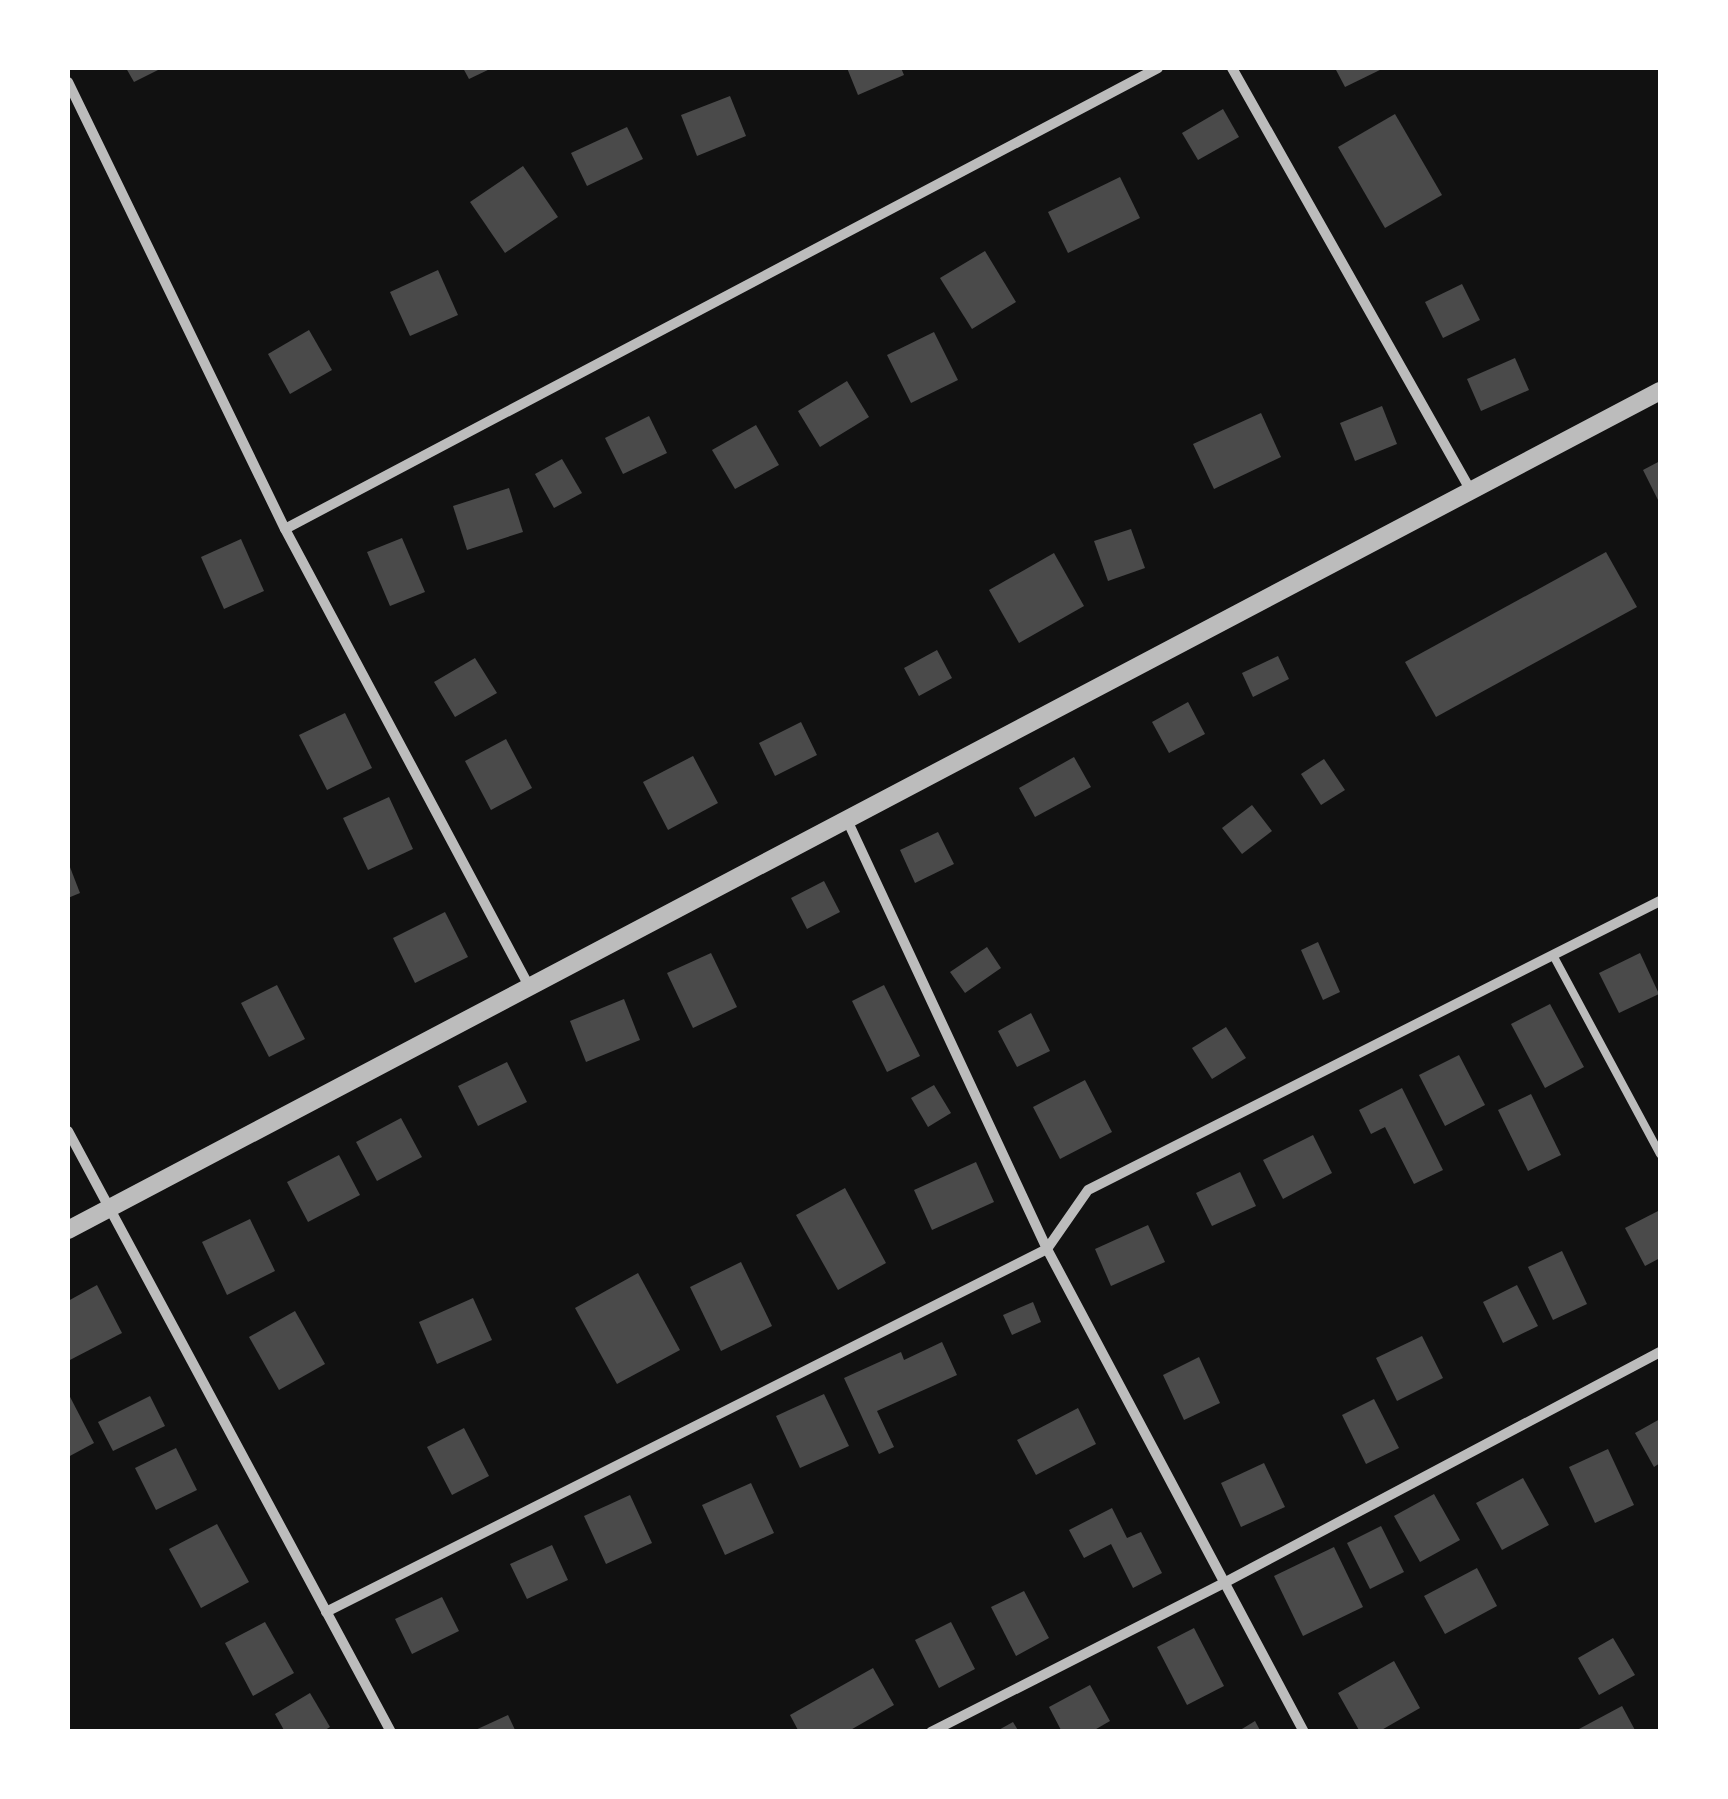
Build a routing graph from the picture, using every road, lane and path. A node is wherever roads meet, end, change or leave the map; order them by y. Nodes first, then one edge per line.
1 (1158, 68) edge
2 (1232, 68) edge
3 (68, 82) edge
4 (1660, 391) edge
5 (1470, 491) junction
6 (284, 529) junction
7 (848, 822) junction
8 (1660, 901) edge
9 (1554, 957) junction
10 (530, 988) junction
11 (68, 1131) edge
12 (1660, 1154) edge
13 (109, 1209) junction
14 (68, 1230) edge
15 (1046, 1249) junction
16 (1660, 1352) edge
17 (1222, 1584) junction
18 (326, 1612) junction
19 (391, 1732) edge
20 (930, 1732) edge
21 (1304, 1732) edge

1 - 6 street
2 - 5 street
3 - 6 street
4 - 5 street
5 - 7 street
6 - 10 street
7 - 10 street
7 - 15 street
8 - 9 street
9 - 12 lane
9 - 15 street
10 - 13 street
11 - 13 street
13 - 14 street
13 - 18 street
15 - 17 street
15 - 18 street
16 - 17 street
17 - 20 street
17 - 21 street
18 - 19 street

